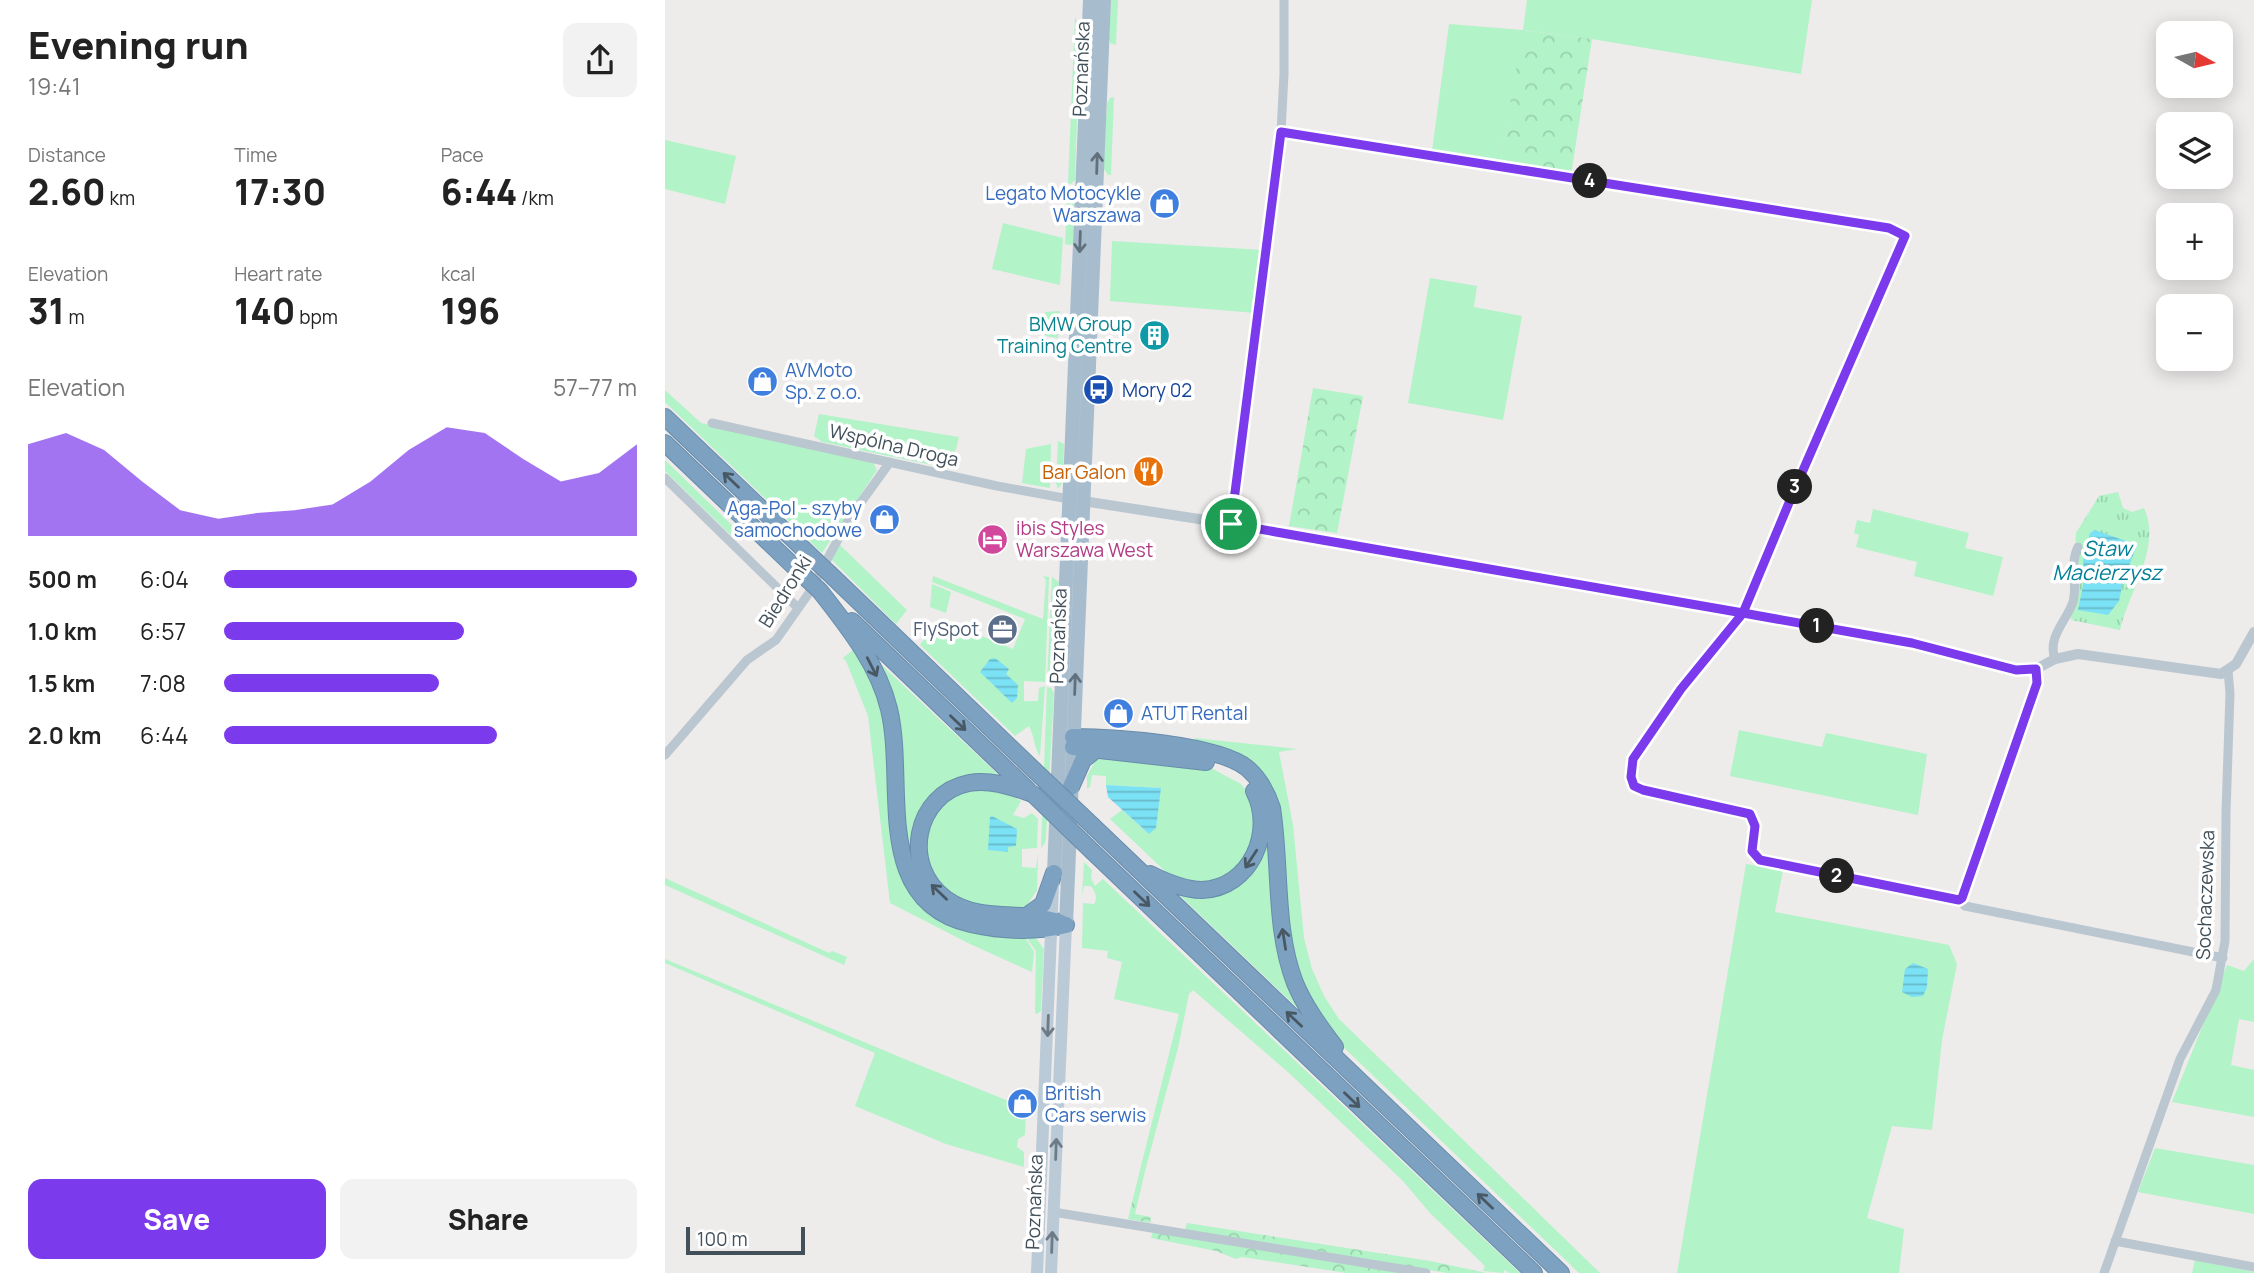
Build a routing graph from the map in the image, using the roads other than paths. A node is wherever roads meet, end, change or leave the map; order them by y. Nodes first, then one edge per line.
1 (1090, 0) edge
2 (1104, 0) edge
3 (1284, 0) edge
4 (1281, 132) junction
5 (665, 417) edge
6 (712, 423) dead end
7 (665, 443) edge
8 (890, 462) junction
9 (665, 478) edge
10 (1076, 500) junction
11 (1231, 524) junction
12 (2078, 547) dead end
13 (820, 591) junction
14 (797, 607) junction
15 (1743, 613) junction
16 (2254, 632) edge
17 (2055, 659) junction
18 (2036, 669) junction
19 (2228, 671) junction
20 (1068, 741) junction
21 (1097, 749) junction
22 (665, 755) edge
23 (1071, 787) junction
24 (1033, 794) junction
25 (1138, 869) junction
26 (1053, 873) junction
27 (1959, 900) junction
28 (1025, 917) junction
29 (1056, 924) junction
30 (2223, 958) junction
31 (1362, 1083) junction
32 (1053, 1212) junction
33 (2115, 1241) junction
34 (2254, 1266) edge
35 (1037, 1273) edge
36 (1051, 1273) edge
37 (1426, 1273) edge
38 (1534, 1273) edge
39 (1562, 1273) edge
40 (2104, 1273) edge

1 -> 10 main road, Poznańska
10 -> 2 main road, Poznańska
3 - 4 street
4 - 11 street
4 - 15 street
25 -> 5 highway, bridge
6 - 8 street, Wspólna Droga
7 - 13 highway, bridge
8 - 10 street, Wspólna Droga
8 - 14 street, Biedronki
9 - 14 street
10 - 11 street
10 - 20 main road, Poznańska
11 - 15 street
12 - 17 street
13 -> 24 highway
13 -> 29 highway
14 - 22 street, Biedronki
15 - 18 street
15 - 27 street
16 - 19 street
17 - 18 street
17 - 19 street
18 - 27 street
19 - 30 street, Sochaczewska
20 - 21 highway
20 - 23 main road, Poznańska
20 - 26 main road, Poznańska
31 -> 20 highway
21 - 23 highway
21 -> 25 highway
23 - 29 main road, Poznańska
28 -> 24 highway
24 -> 38 highway, bridge
31 -> 25 highway
26 - 28 highway
26 - 29 main road, Poznańska
27 - 30 street
28 - 29 highway
32 -> 29 main road, Poznańska
29 -> 35 main road, Poznańska
30 - 33 street, Sochaczewska
39 -> 31 highway
36 -> 32 main road, Poznańska
32 - 37 street
33 - 34 street
33 - 40 street, Sochaczewska

